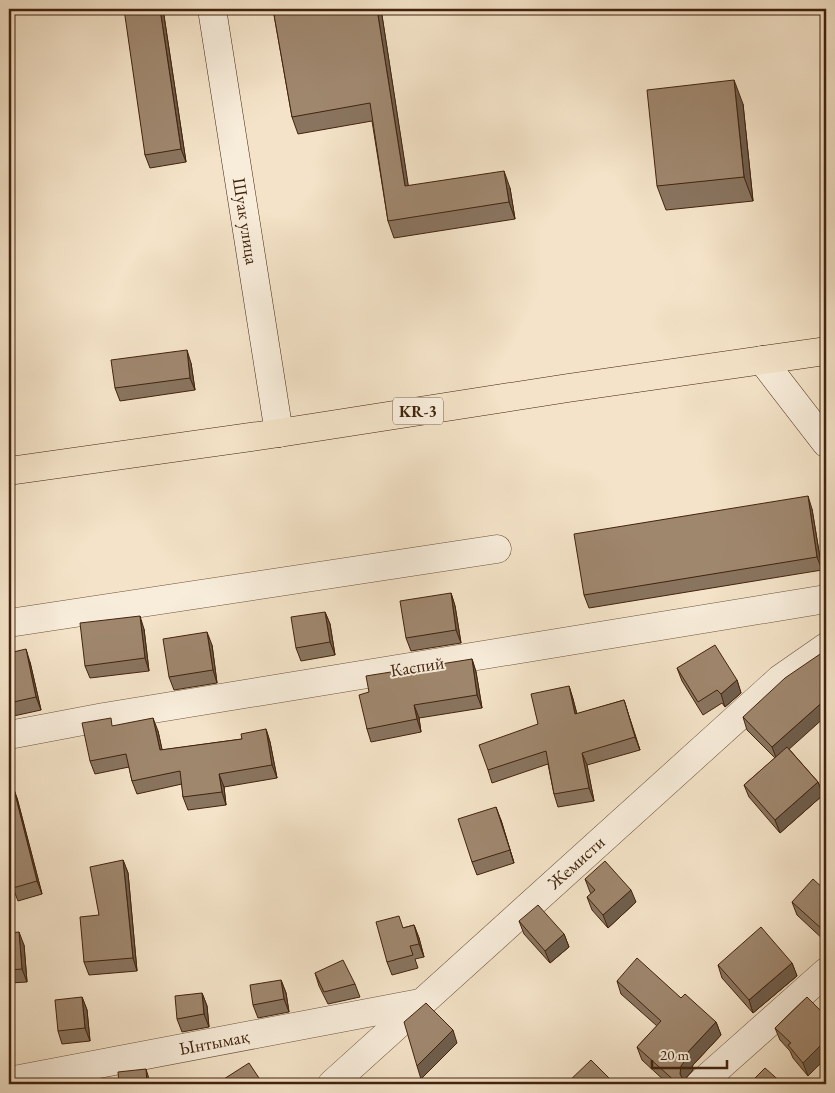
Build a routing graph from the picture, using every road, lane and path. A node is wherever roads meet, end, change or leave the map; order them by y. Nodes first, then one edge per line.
1 (212, 9) edge
2 (826, 351) edge
3 (762, 360) junction
4 (279, 433) junction
5 (826, 443) edge
6 (9, 471) edge
7 (497, 549) dead end
8 (826, 599) edge
9 (9, 623) edge
10 (826, 647) edge
11 (9, 735) edge
12 (826, 972) edge
13 (420, 1003) junction
14 (9, 1081) edge
15 (332, 1084) edge
16 (700, 1084) edge

1 - 4 street, Шуак улица
2 - 3 main road, KR-3
3 - 4 main road, KR-3
3 - 5 street
4 - 6 main road, KR-3
7 - 9 street
8 - 11 street, Каспий
10 - 13 street, Жемисти
12 - 16 street
13 - 14 street, Ынтымақ
13 - 15 street, Жемисти

